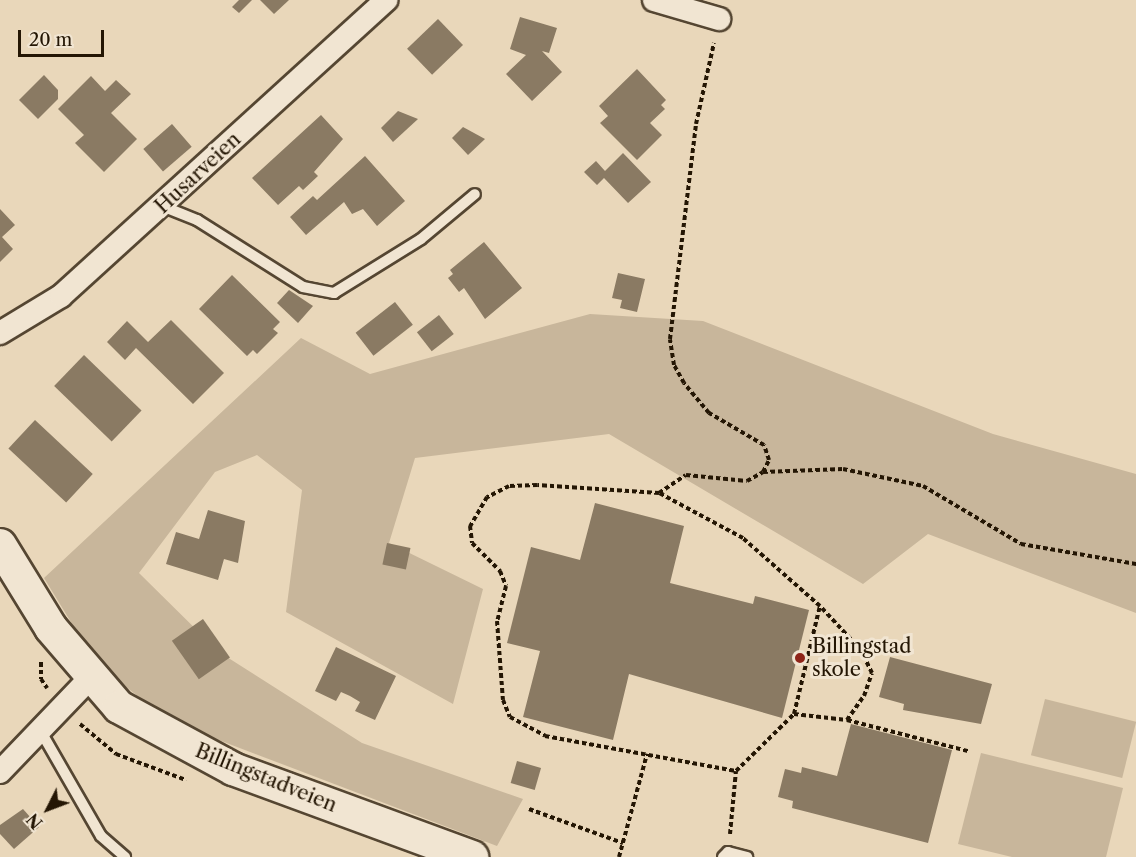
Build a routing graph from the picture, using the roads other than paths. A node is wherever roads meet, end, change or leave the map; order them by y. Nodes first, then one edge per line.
1 (386, 0) edge
2 (654, 0) edge
3 (719, 19) road end
4 (475, 194) dead end
5 (162, 206) junction
6 (0, 333) edge
7 (0, 545) edge
8 (90, 678) junction
9 (40, 730) junction
10 (0, 772) edge
11 (725, 855) edge
12 (125, 857) edge
13 (472, 857) edge
14 (747, 857) edge

1 - 5 street, Husarveien
2 - 3 street
4 - 5 lane
5 - 6 street, Husarveien
7 - 8 main road, Billingstadveien
8 - 9 street
8 - 13 main road, Billingstadveien
9 - 10 street
9 - 12 lane
11 - 14 lane

